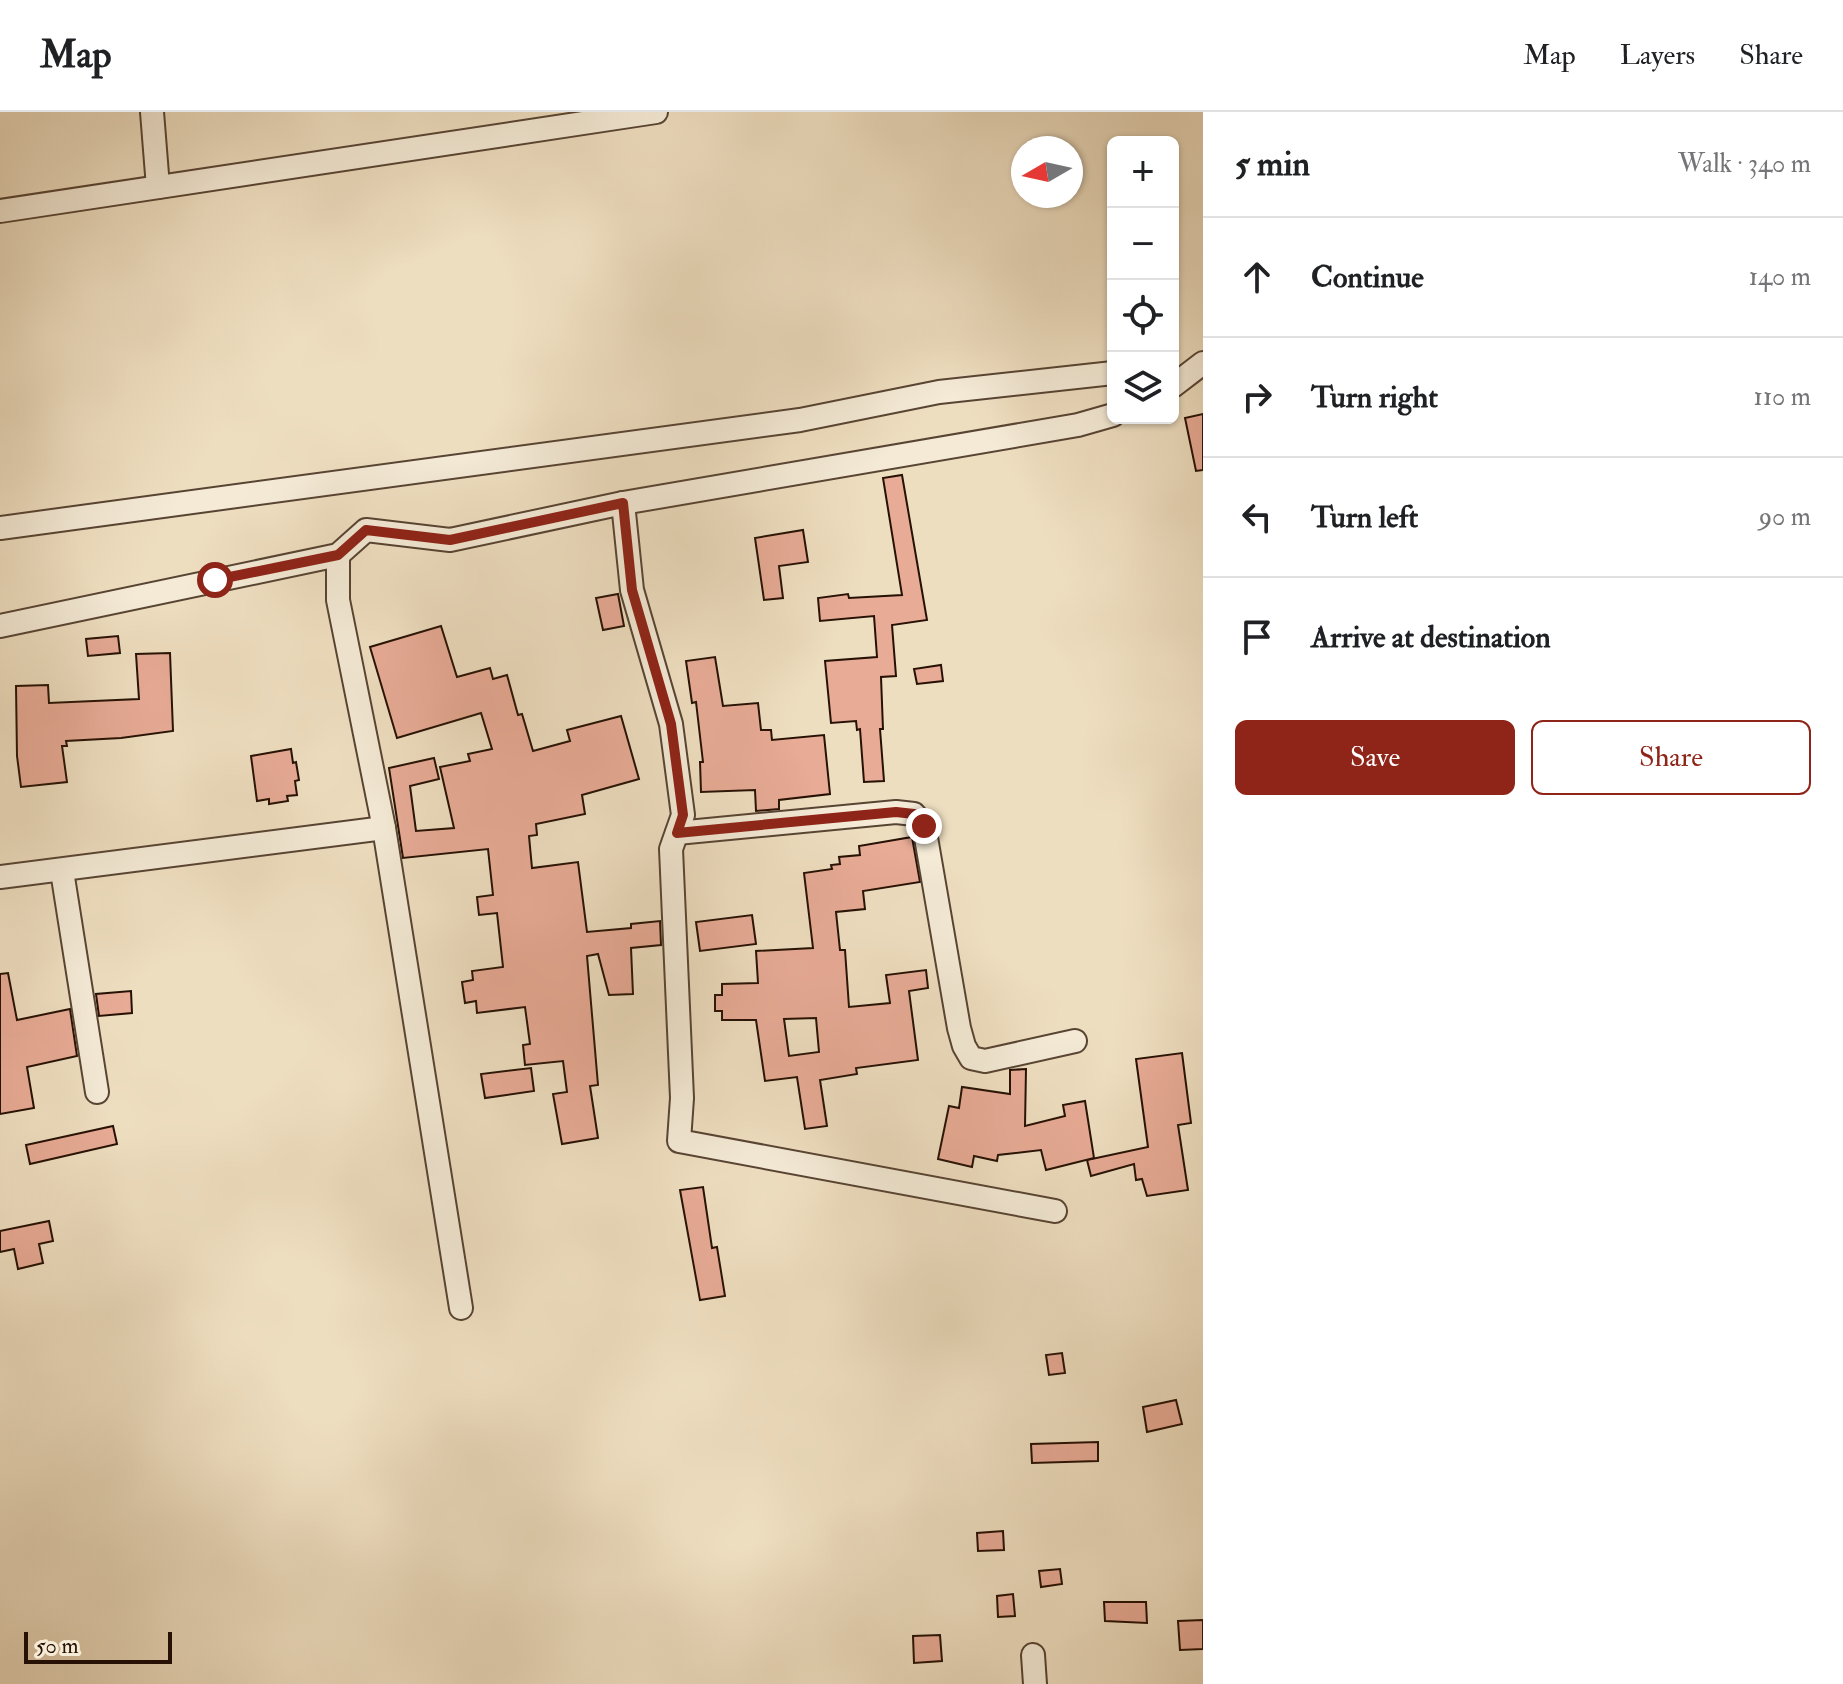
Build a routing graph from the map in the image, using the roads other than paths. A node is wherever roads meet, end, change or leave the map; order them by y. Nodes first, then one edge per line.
1 (152, 112) edge
2 (656, 112) edge
3 (158, 187) junction
4 (0, 211) edge
5 (1203, 363) edge
6 (1179, 365) edge
7 (1107, 374) edge
8 (1179, 381) edge
9 (1107, 417) edge
10 (623, 503) junction
11 (0, 528) edge
12 (338, 555) junction
13 (0, 626) edge
14 (384, 828) junction
15 (677, 833) junction
16 (62, 871) junction
17 (0, 877) edge
18 (1075, 1041) dead end
19 (97, 1092) dead end
20 (1055, 1211) dead end
21 (461, 1308) dead end
22 (1033, 1655) dead end
23 (1035, 1684) edge

1 - 3 street
2 - 3 street
3 - 4 street
5 - 6 street
5 - 8 street
7 - 11 street
9 - 10 street
10 - 12 street
10 - 15 street
12 - 13 street
12 - 14 street
14 - 16 street
14 - 21 street
15 - 18 street
15 - 20 street
16 - 17 street
16 - 19 street
22 - 23 street

